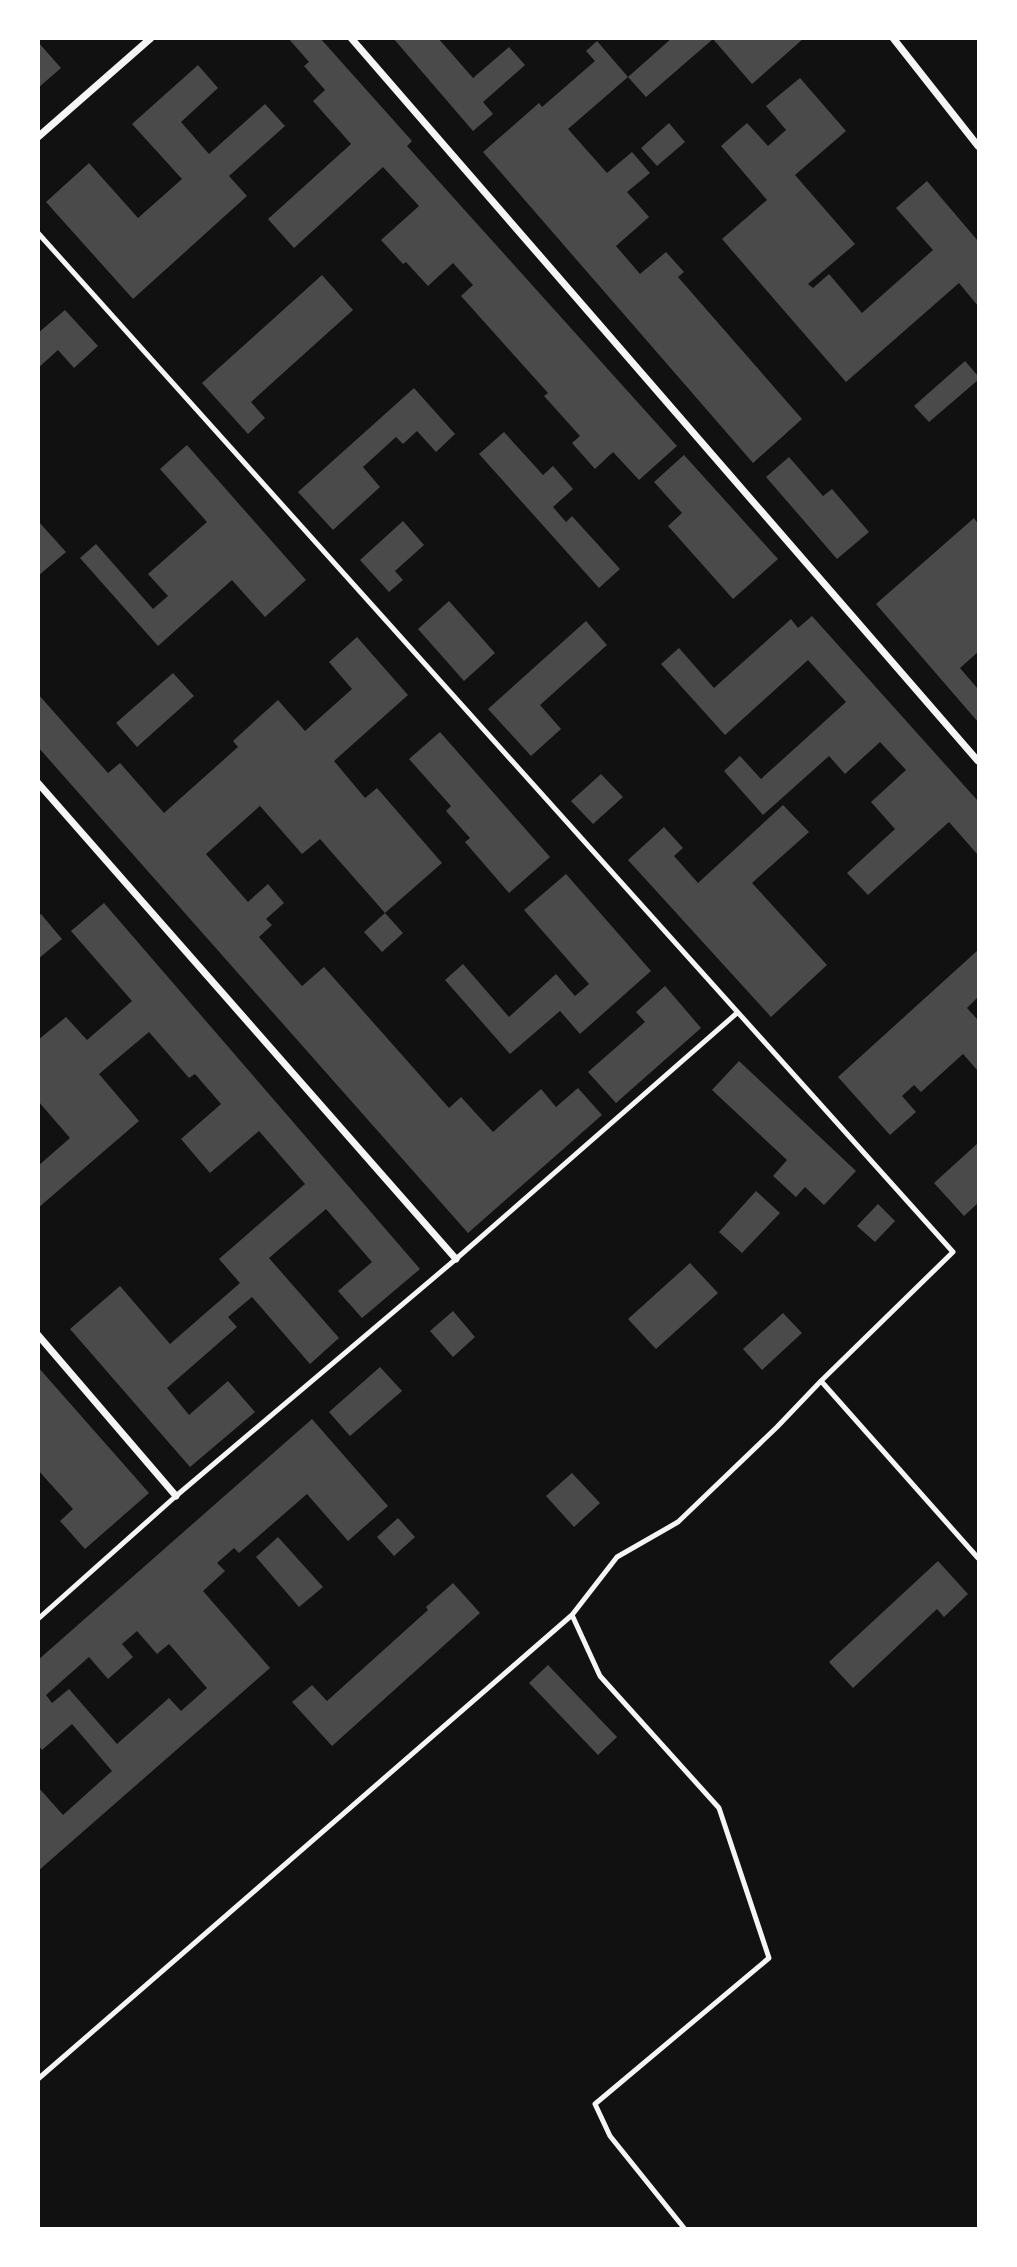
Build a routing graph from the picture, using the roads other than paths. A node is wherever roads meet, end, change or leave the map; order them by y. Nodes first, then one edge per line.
1 (151, 38) edge
2 (351, 38) edge
3 (893, 38) edge
4 (38, 137) edge
5 (978, 146) edge
6 (38, 233) edge
7 (978, 761) edge
8 (38, 783) edge
9 (737, 1013) junction
10 (456, 1259) junction
11 (38, 1335) edge
12 (821, 1381) junction
13 (176, 1496) junction
14 (978, 1558) edge
15 (572, 1615) junction
16 (38, 1619) edge
17 (38, 2079) edge
18 (684, 2228) edge

1 - 4 street
2 - 7 street
3 - 5 street
6 - 9 lane
8 - 10 street
9 - 10 lane
9 - 12 lane
10 - 13 lane
11 - 13 street
12 - 14 lane
12 - 15 lane
13 - 16 lane
15 - 17 lane
15 - 18 lane

